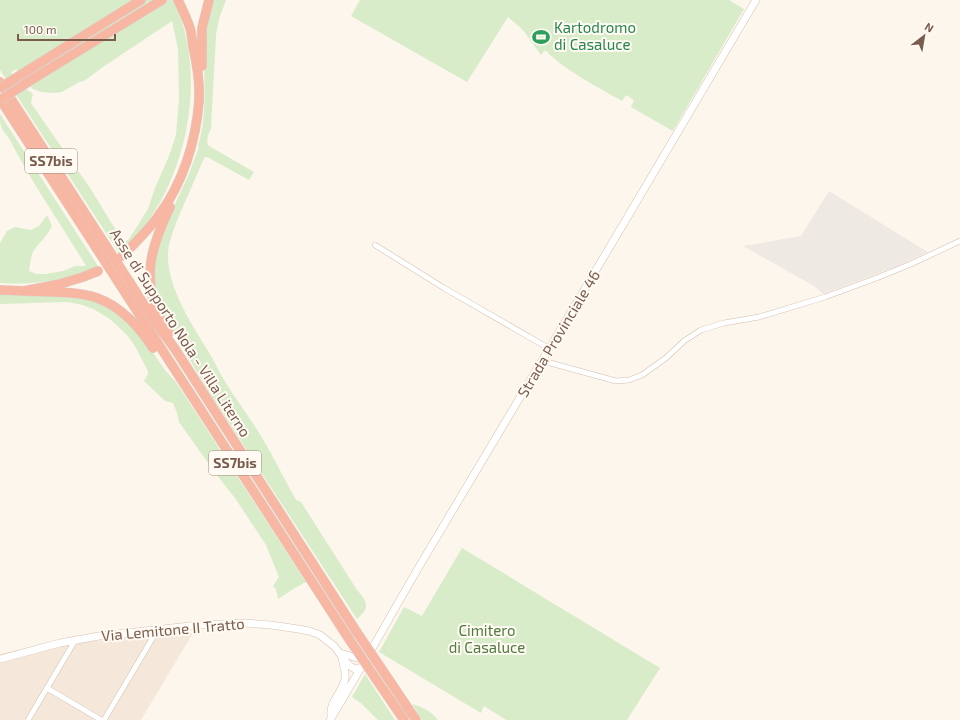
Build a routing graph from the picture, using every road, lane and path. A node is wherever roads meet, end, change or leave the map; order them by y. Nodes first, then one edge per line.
1 (141, 0) edge
2 (162, 0) edge
3 (178, 0) edge
4 (209, 0) edge
5 (756, 0) edge
6 (0, 82) edge
7 (0, 88) edge
8 (199, 89) junction
9 (0, 100) edge
10 (180, 177) junction
11 (960, 241) edge
12 (376, 245) dead end
13 (122, 256) dead end
14 (98, 271) dead end
15 (0, 290) edge
16 (24, 291) junction
17 (175, 349) junction
18 (550, 349) junction
19 (543, 361) junction
20 (174, 370) junction
21 (158, 630) junction
22 (76, 639) junction
23 (375, 645) junction
24 (340, 654) junction
25 (0, 659) edge
26 (361, 668) junction
27 (47, 688) junction
28 (331, 719) edge
29 (28, 720) edge
30 (101, 720) edge
31 (104, 720) edge
32 (404, 720) edge
33 (416, 720) edge

1 - 7 highway, bridge
2 - 9 highway, bridge
3 - 8 highway
4 - 8 highway
5 - 18 street, Strada Provinciale 46
6 - 17 highway, Asse di Supporto Nola - Villa Literno / SS7bis
8 - 10 highway
9 - 20 highway, Asse di Supporto Nola - Villa Literno / SS7bis
10 - 13 highway
10 - 17 highway
11 - 19 street
12 - 18 street
14 - 16 highway
15 - 16 highway
16 - 20 highway
17 - 33 highway, Asse di Supporto Nola - Villa Literno / SS7bis, bridge
18 - 19 street, Strada Provinciale 46
19 - 23 street, Strada Provinciale 46
20 - 32 highway, Asse di Supporto Nola - Villa Literno / SS7bis, bridge
21 - 22 street, Via Lemitone II Tratto
21 - 24 street, Via Lemitone II Tratto
21 - 31 street
22 - 25 street, Via Lemitone II Tratto
22 - 27 street
23 - 24 street
23 - 26 street, Strada Provinciale 46
24 - 26 street, Via Lemitone II Tratto
24 - 28 street
26 - 28 street, Strada Provinciale 46
27 - 29 street
27 - 30 street

